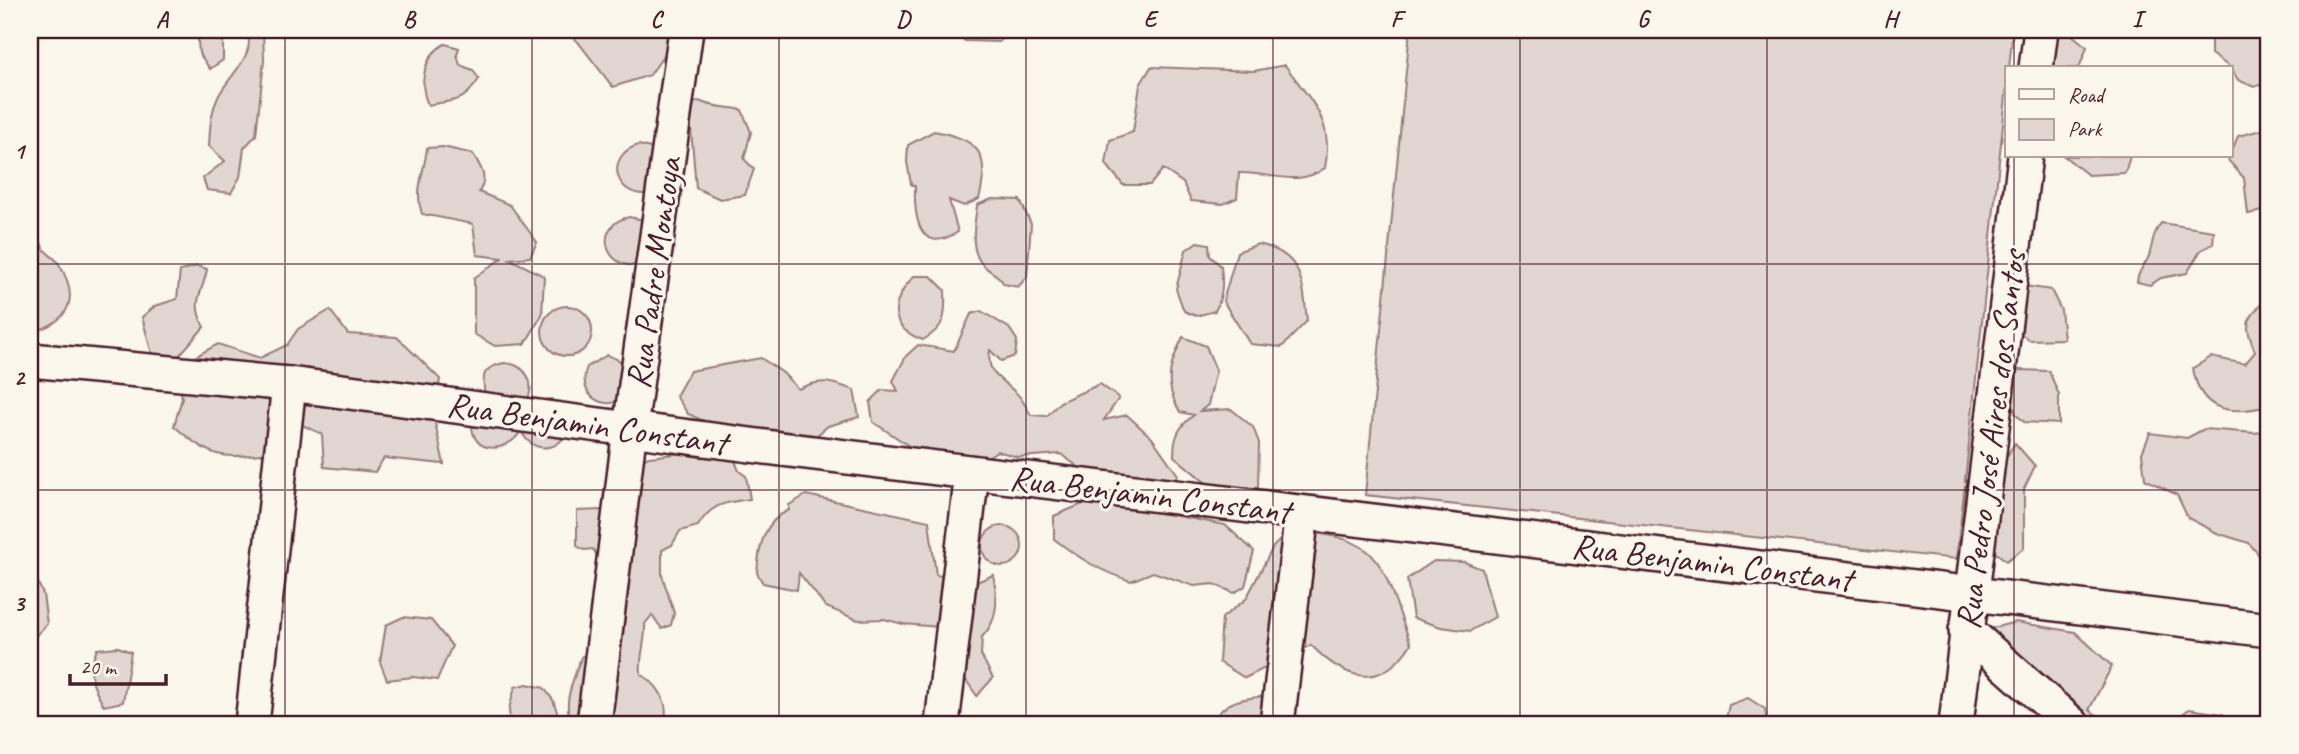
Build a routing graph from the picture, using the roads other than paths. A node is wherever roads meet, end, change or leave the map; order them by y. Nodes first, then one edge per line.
1 (686, 30) edge
2 (2040, 30) edge
3 (2036, 66) edge
4 (2025, 158) edge
5 (30, 360) edge
6 (289, 384) junction
7 (630, 428) junction
8 (972, 473) junction
9 (1303, 513) junction
10 (1970, 593) junction
11 (1966, 630) junction
12 (2269, 630) edge
13 (252, 724) edge
14 (594, 724) edge
15 (942, 724) edge
16 (1277, 724) edge
17 (1956, 724) edge
18 (2072, 724) edge

1 - 7 street, Rua Padre Montoya
2 - 3 street
4 - 10 street, Rua Pedro José Aires dos Santos
5 - 6 street, Rua Benjamin Constant
6 - 7 street, Rua Benjamin Constant
6 - 13 street
7 - 8 street, Rua Benjamin Constant
7 - 14 street, Rua Padre Montoya
8 - 9 street, Rua Benjamin Constant
8 - 15 street
9 - 10 street, Rua Benjamin Constant
9 - 16 street
10 - 11 street, Rua Pedro José Aires dos Santos
10 - 12 street, Rua Benjamin Constant
11 - 17 street, Rua Pedro José Aires dos Santos
11 - 18 street

